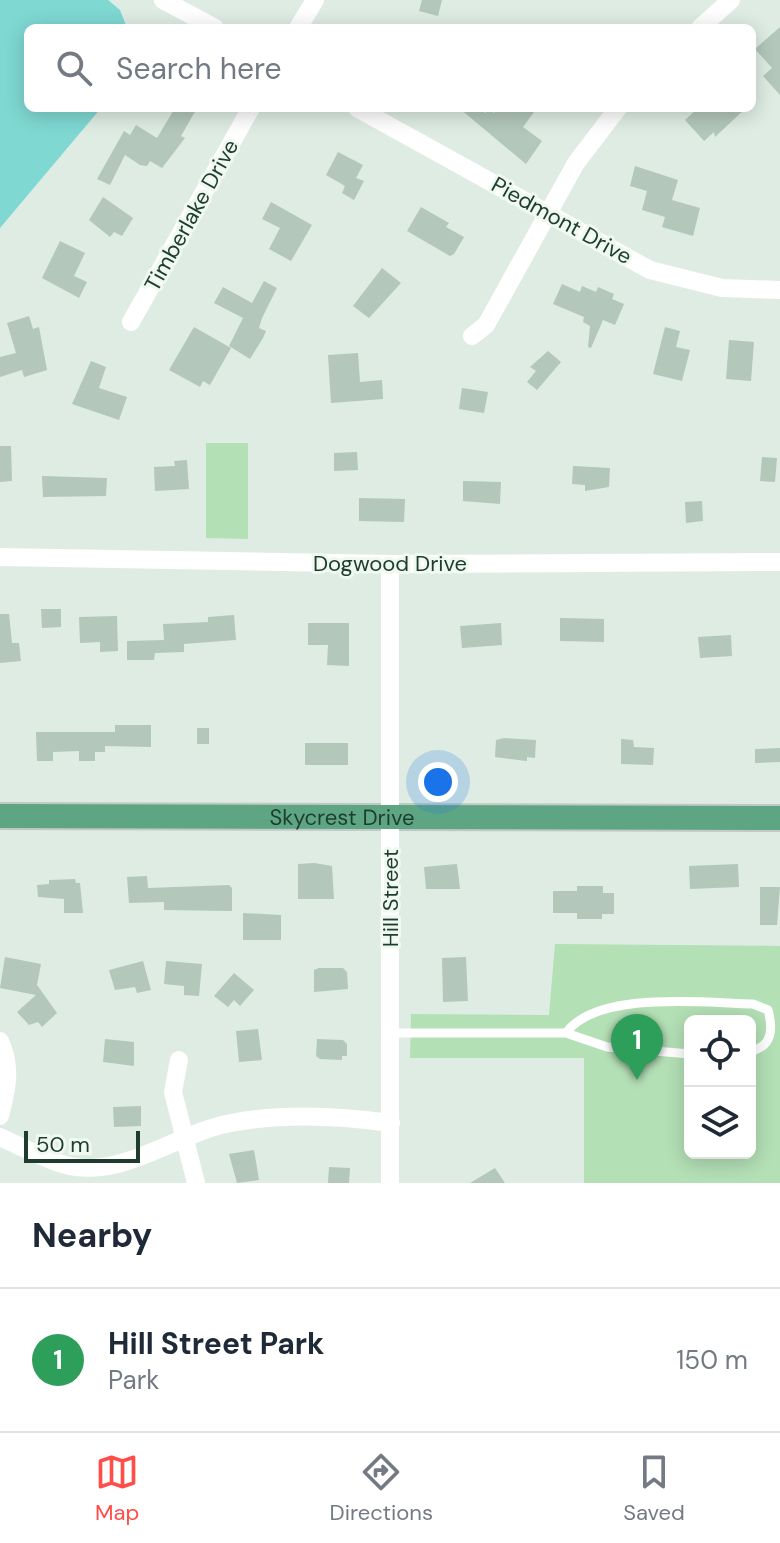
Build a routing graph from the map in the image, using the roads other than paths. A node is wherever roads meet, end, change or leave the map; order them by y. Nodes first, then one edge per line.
1 (163, 0) edge
2 (315, 0) edge
3 (731, 0) edge
4 (208, 24) edge
5 (300, 24) edge
6 (704, 24) edge
7 (249, 112) edge
8 (364, 112) edge
9 (615, 112) edge
10 (549, 211) junction
11 (780, 290) edge
12 (131, 322) dead end
13 (472, 336) dead end
14 (0, 557) edge
15 (780, 562) edge
16 (390, 564) junction
17 (0, 816) edge
18 (390, 817) junction
19 (780, 818) edge
20 (391, 1033) junction
21 (566, 1033) junction
22 (0, 1041) edge
23 (756, 1050) edge
24 (684, 1053) edge
25 (179, 1060) dead end
26 (0, 1116) edge
27 (391, 1123) junction
28 (182, 1136) junction
29 (0, 1137) edge
30 (196, 1183) edge
31 (390, 1183) edge

1 - 4 street
2 - 5 street
3 - 6 street
7 - 12 street, Timberlake Drive
8 - 10 street, Piedmont Drive
9 - 10 street
10 - 11 street, Piedmont Drive
10 - 13 street
14 - 16 street, Dogwood Drive
15 - 16 street, Dogwood Drive
16 - 18 street, Hill Street
17 - 18 main road, Skycrest Drive
18 - 19 main road, Skycrest Drive
18 - 20 street, Hill Street
20 - 21 lane
20 - 27 street, Hill Street
21 - 23 lane
21 - 24 lane
22 - 26 street
25 - 28 street
27 - 28 street
27 - 31 street, Hill Street
28 - 29 street
28 - 30 street

